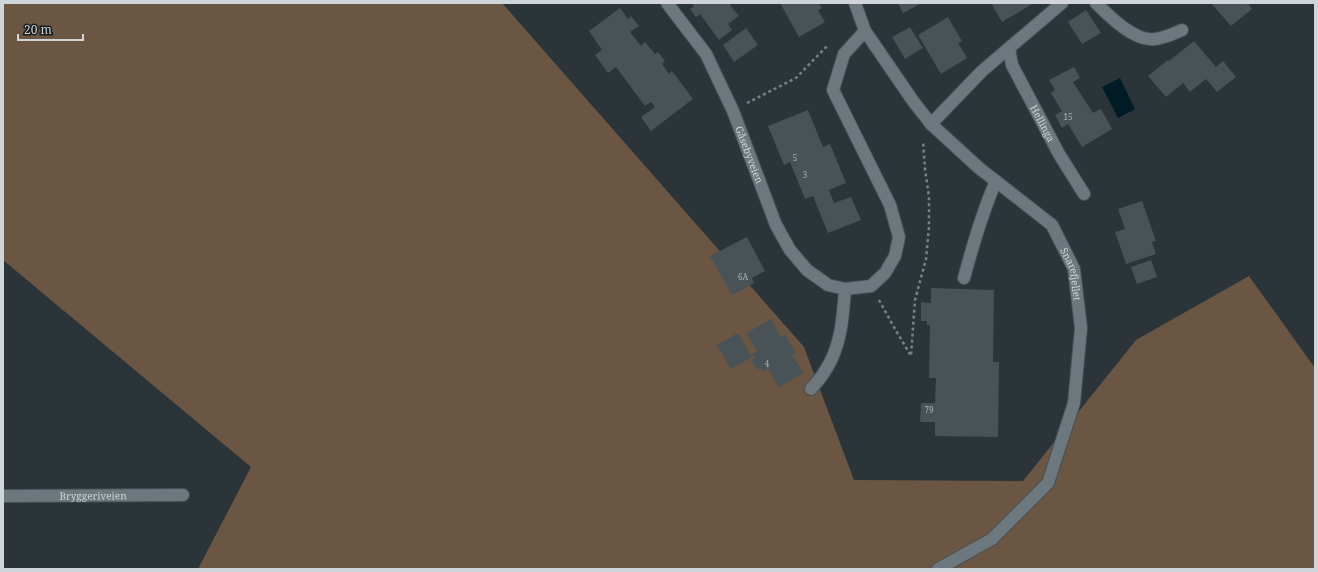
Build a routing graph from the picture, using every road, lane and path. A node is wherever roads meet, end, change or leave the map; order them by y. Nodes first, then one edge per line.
1 (667, 3) edge
2 (854, 3) edge
3 (1062, 3) edge
4 (1096, 3) edge
5 (1182, 30) dead end
6 (866, 31) junction
7 (830, 43) dead end
8 (1009, 48) junction
9 (733, 111) junction
10 (931, 124) junction
11 (996, 181) junction
12 (1084, 194) dead end
13 (964, 278) dead end
14 (871, 286) junction
15 (845, 289) junction
16 (811, 389) dead end
17 (184, 495) dead end
18 (3, 496) edge
19 (938, 569) edge

1 - 9 street, Gåsebyveien
2 - 6 street, Snarefjellet
3 - 8 street
4 - 5 street
6 - 10 street, Snarefjellet
6 - 14 street
7 - 9 path
8 - 10 street
8 - 12 street, Hellinga
9 - 15 street, Gåsebyveien
10 - 11 street, Snarefjellet
10 - 14 path
11 - 13 street
11 - 19 street, Snarefjellet
14 - 15 street, Gåsebyveien
15 - 16 street
17 - 18 street, Bryggeriveien

